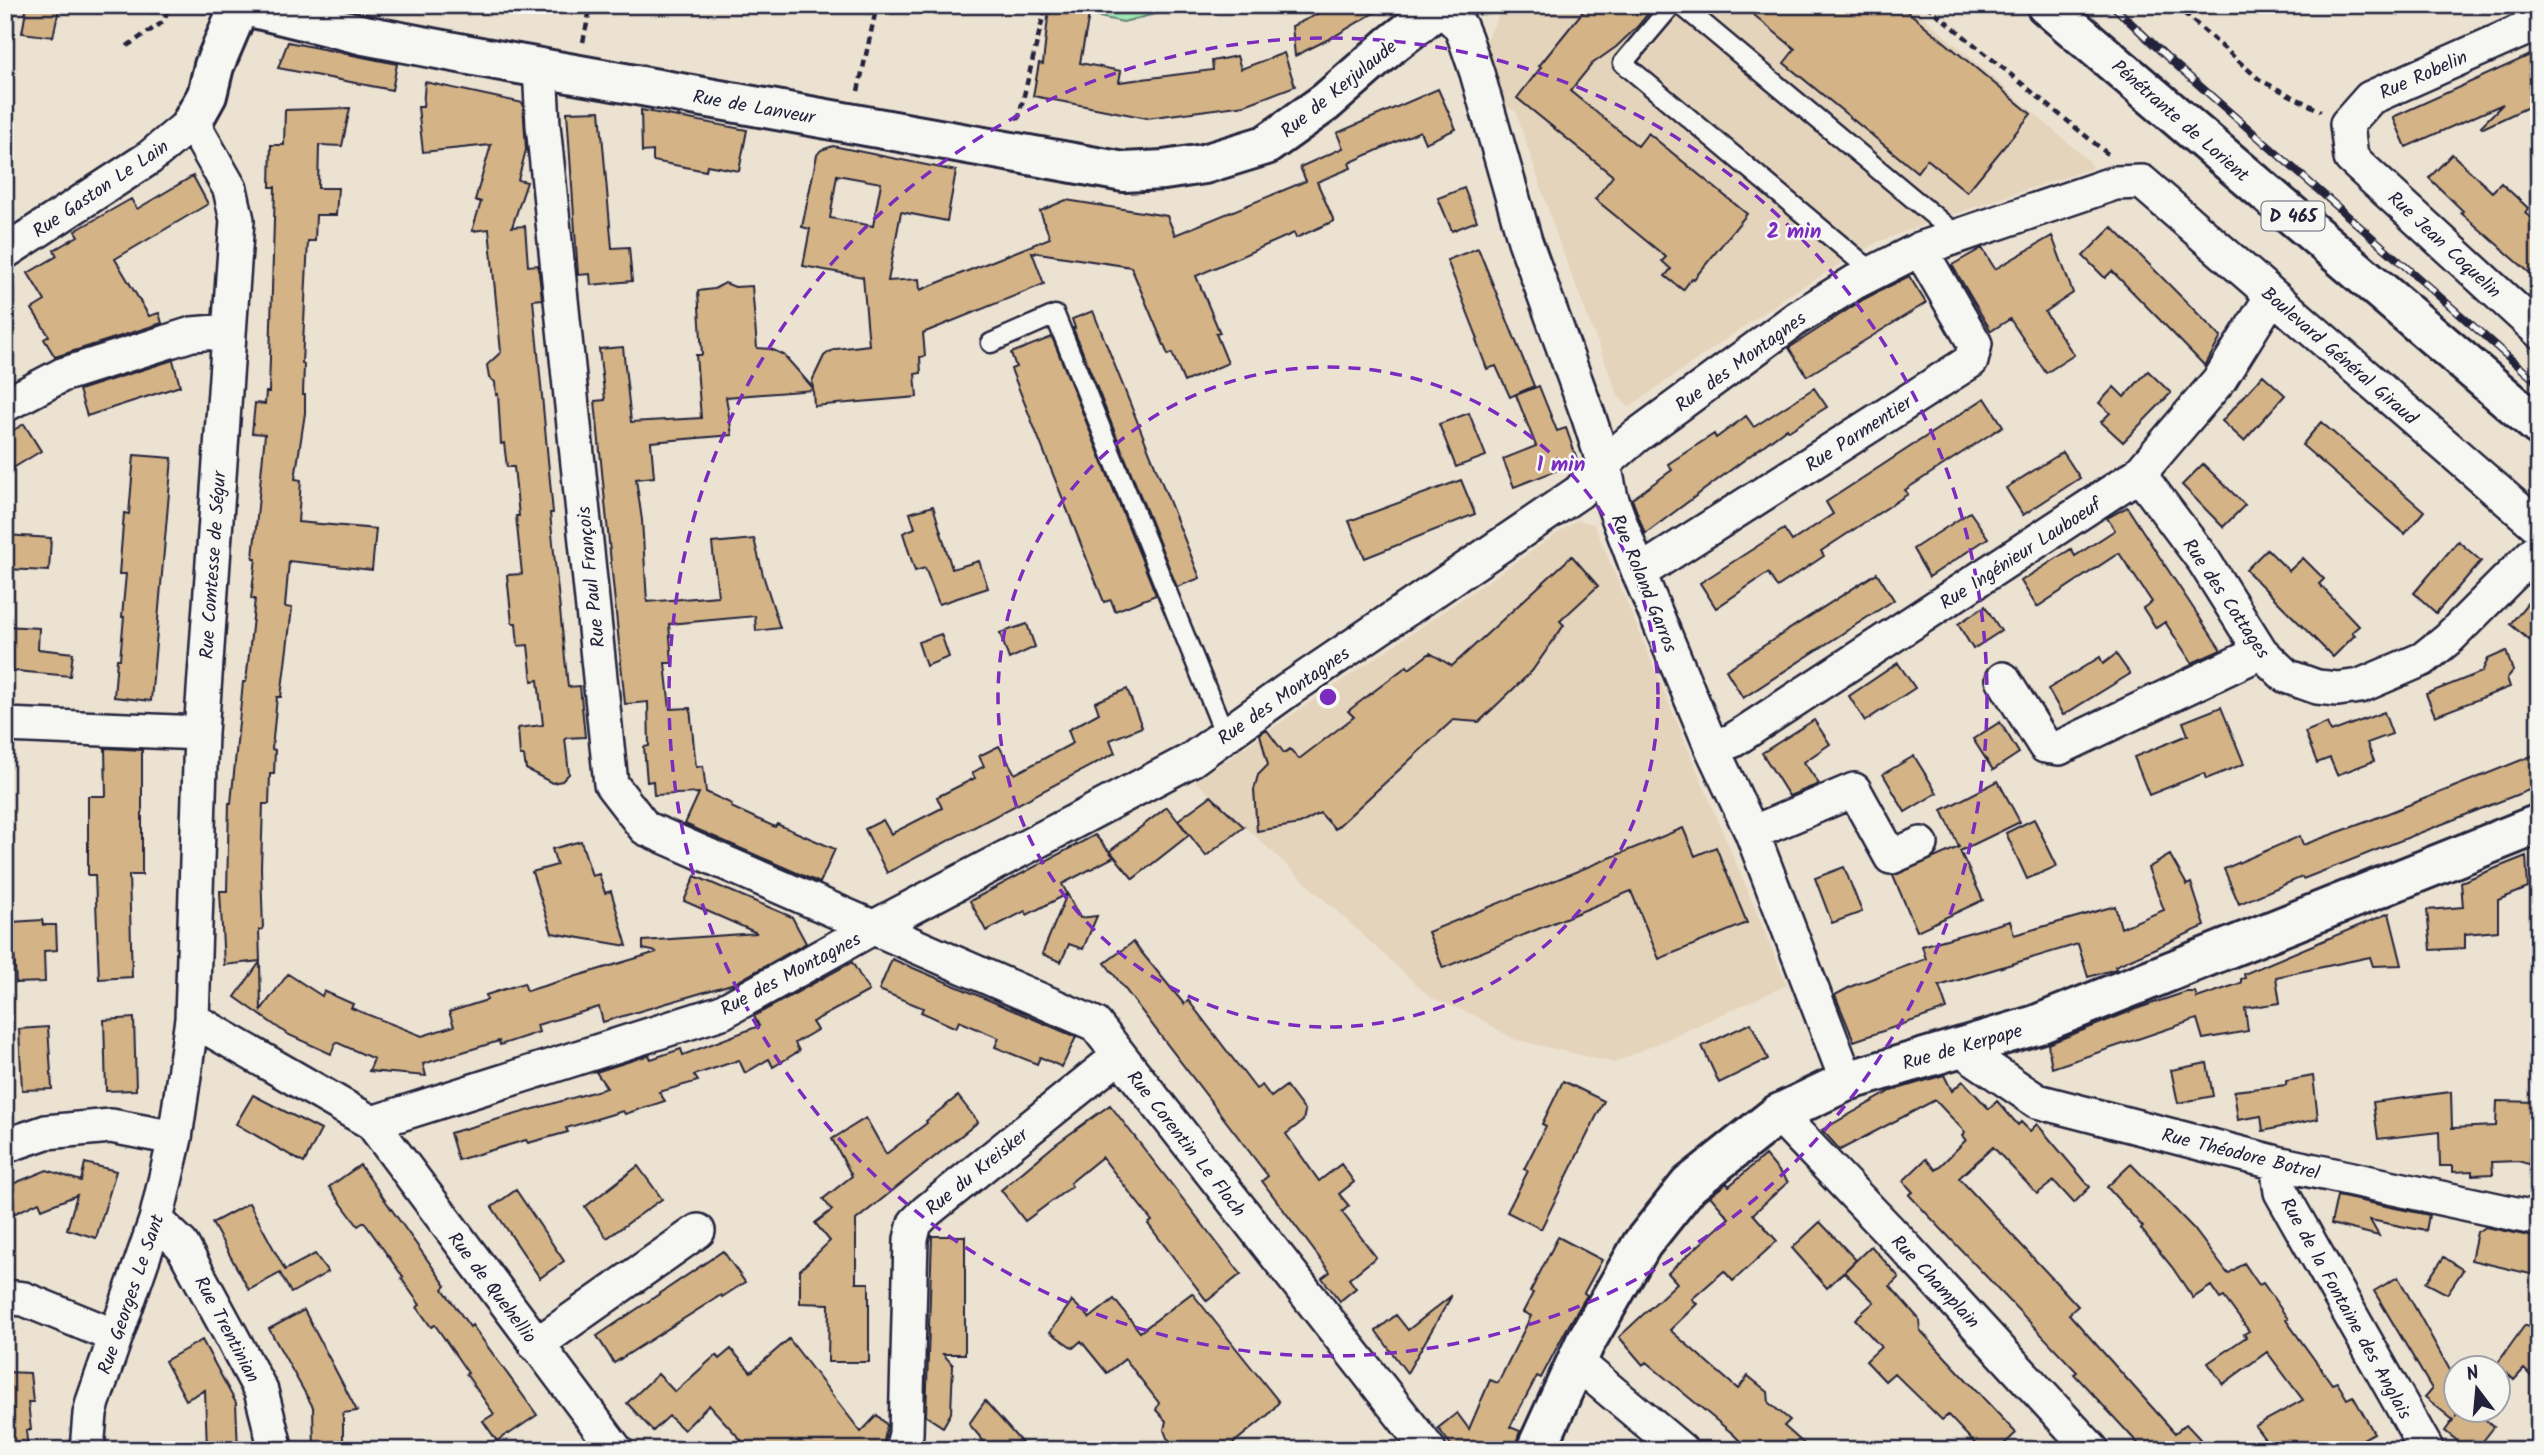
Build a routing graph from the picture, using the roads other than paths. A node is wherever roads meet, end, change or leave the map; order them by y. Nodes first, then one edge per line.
1 (241, 5) edge
2 (1672, 5) edge
3 (1681, 5) edge
4 (2046, 5) edge
5 (1441, 7) edge
6 (2539, 23) edge
7 (540, 67) junction
8 (192, 122) junction
9 (1266, 145) joint
10 (2351, 158) joint
11 (2142, 182) joint
12 (1958, 236) junction
13 (9, 242) edge
14 (1920, 249) junction
15 (1874, 272) junction
16 (2272, 296) junction
17 (229, 331) junction
18 (2539, 331) edge
19 (991, 343) dead end
20 (5, 405) edge
21 (2539, 426) edge
22 (1604, 464) junction
23 (2139, 474) junction
24 (2539, 527) edge
25 (2539, 548) edge
26 (1639, 573) junction
27 (2261, 652) junction
28 (2003, 679) dead end
29 (5, 725) edge
30 (201, 733) junction
31 (1226, 734) junction
32 (1711, 747) junction
33 (2539, 824) edge
34 (1752, 833) junction
35 (1921, 845) dead end
36 (874, 928) junction
37 (192, 1019) junction
38 (1964, 1044) junction
39 (1119, 1056) junction
40 (1847, 1081) junction
41 (1778, 1114) junction
42 (372, 1123) junction
43 (175, 1138) junction
44 (5, 1146) edge
45 (2277, 1163) junction
46 (2539, 1219) edge
47 (156, 1220) junction
48 (698, 1231) dead end
49 (5, 1297) edge
50 (115, 1336) junction
51 (536, 1345) junction
52 (1575, 1365) junction
53 (87, 1450) edge
54 (276, 1450) edge
55 (616, 1450) edge
56 (902, 1450) edge
57 (1429, 1450) edge
58 (1536, 1450) edge
59 (1681, 1450) edge
60 (2092, 1450) edge
61 (2427, 1450) edge

1 - 7 street, Rue de Lanveur
1 - 8 street, Rue Gaston Le Lain
2 - 15 lane
3 - 12 lane
4 - 21 street, Pénétrante de Lorient / D 465
5 - 9 street, Rue de Kerjulaude
5 - 22 street, Rue Roland Garros
6 - 10 street, Rue Robelin
7 - 9 street, Rue de Lanveur
7 - 36 street, Rue Paul François
8 - 13 street, Rue Gaston Le Lain
8 - 17 street, Rue Comtesse de Ségur
10 - 18 street, Rue Jean Coquelin
11 - 12 street, Rue des Montagnes
11 - 16 street, Boulevard Général Giraud
12 - 14 street, Rue des Montagnes
14 - 15 street, Rue des Montagnes
14 - 26 street, Rue Parmentier
15 - 22 street, Rue des Montagnes
16 - 23 street, Rue Ingénieur Lauboeuf
16 - 24 street, Boulevard Général Giraud
17 - 20 street
17 - 30 street, Rue Comtesse de Ségur
19 - 31 lane
22 - 26 street, Rue Roland Garros
22 - 31 street, Rue des Montagnes
23 - 27 street, Rue des Cottages
23 - 32 street, Rue Ingénieur Lauboeuf
25 - 27 street, Rue des Cottages
26 - 32 street, Rue Roland Garros
27 - 28 street
29 - 30 street
30 - 37 street, Rue Comtesse de Ségur
31 - 36 street, Rue des Montagnes
32 - 34 street, Rue Roland Garros
33 - 38 street, Rue de Kerpape
34 - 35 street
34 - 40 street, Rue Roland Garros
36 - 39 street, Rue Corentin Le Floch
36 - 42 street, Rue des Montagnes
37 - 42 street
37 - 43 street, Rue Comtesse de Ségur
38 - 40 street, Rue de Kerpape
38 - 45 street, Rue Théodore Botrel
39 - 56 street, Rue du Kreisker
39 - 57 street, Rue Corentin Le Floch
40 - 41 street, Rue de Kerpape
41 - 52 street, Rue de Kerpape
41 - 60 street, Rue Champlain
42 - 51 street, Rue de Quehellio
43 - 44 street
43 - 47 street, Rue Georges Le Sant
45 - 46 street, Rue Théodore Botrel
45 - 61 street, Rue de la Fontaine des Anglais
47 - 50 street, Rue Georges Le Sant
47 - 54 street, Rue Trentinian
48 - 51 street
49 - 50 street
50 - 53 street, Rue Georges Le Sant
51 - 55 street, Rue de Quehellio
52 - 58 street, Rue de Kerpape
52 - 59 street

